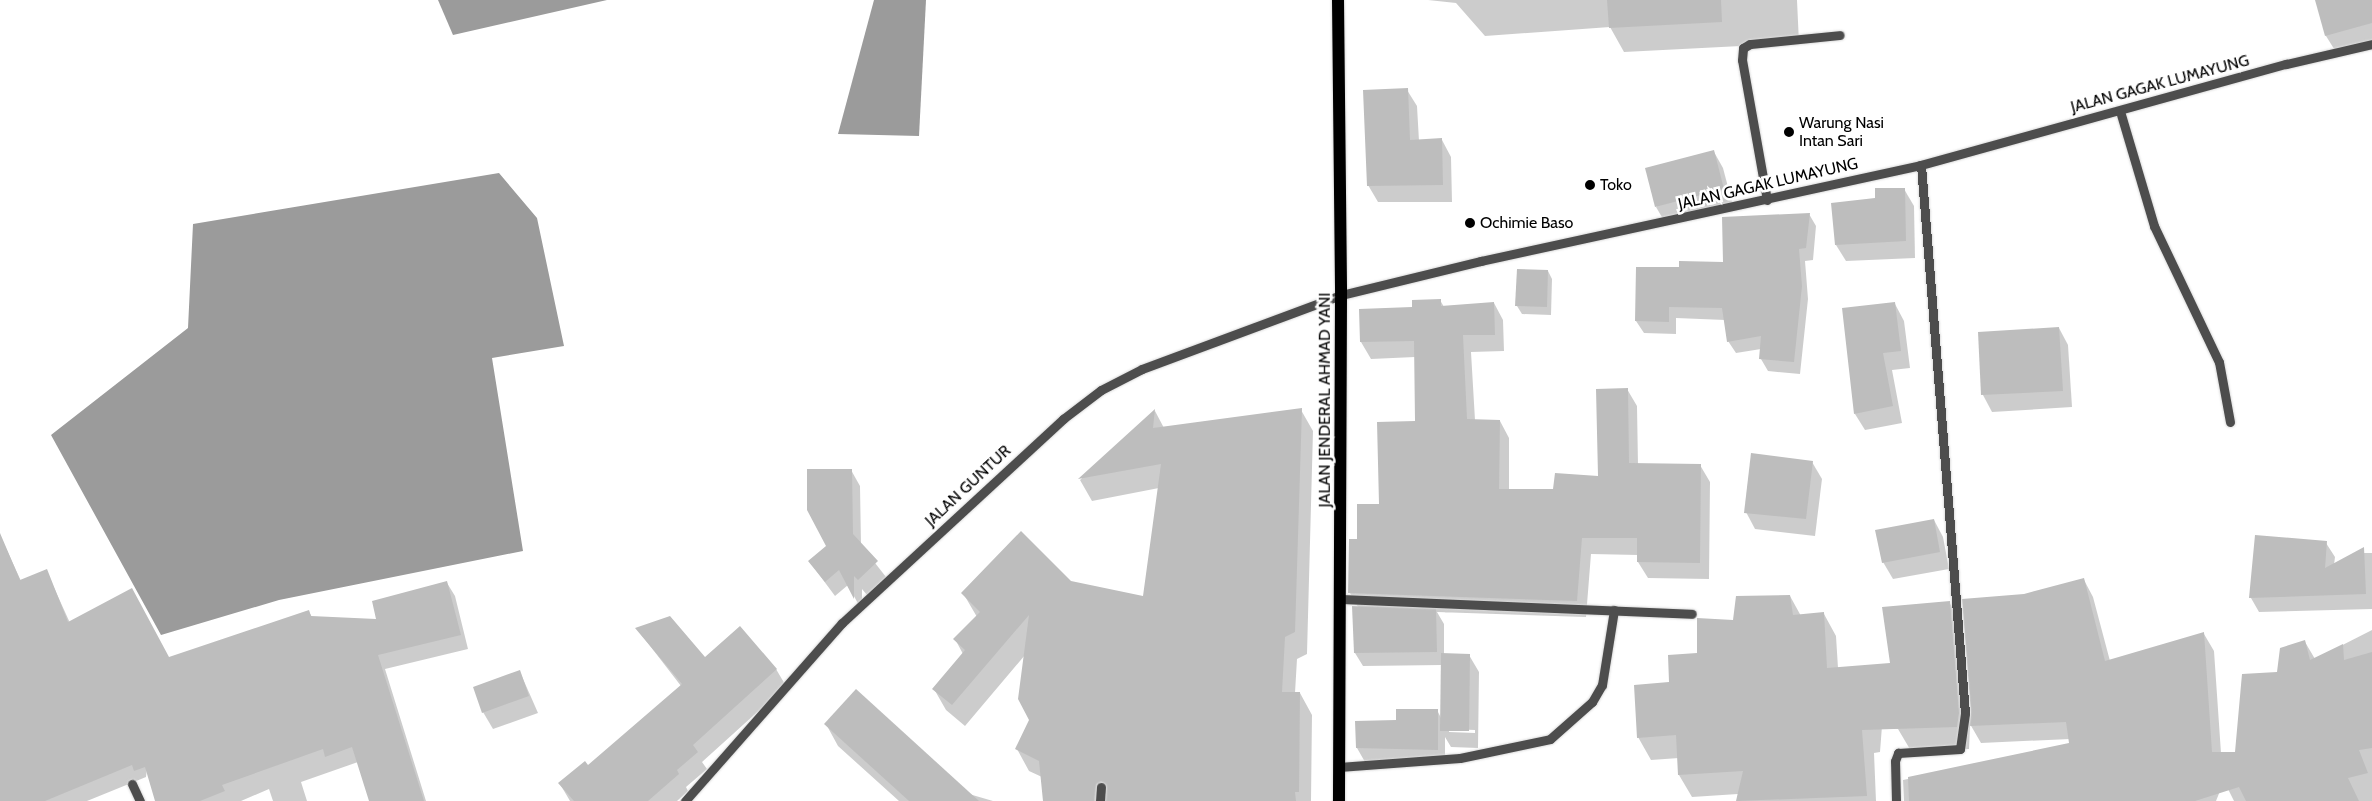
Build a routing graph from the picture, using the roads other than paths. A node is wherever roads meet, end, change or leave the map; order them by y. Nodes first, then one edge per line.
1 (1338, 0) edge
2 (1840, 36) dead end
3 (2372, 44) edge
4 (2120, 111) junction
5 (1921, 165) junction
6 (1767, 200) junction
7 (1342, 295) junction
8 (2230, 422) dead end
9 (1340, 599) junction
10 (1614, 610) junction
11 (1692, 614) dead end
12 (1340, 767) junction
13 (132, 784) dead end
14 (1101, 787) dead end
15 (140, 801) edge
16 (685, 801) edge
17 (1100, 801) edge
18 (1339, 801) edge
19 (1896, 801) edge

1 - 7 main road, JALAN JENDERAL AHMAD YANI
2 - 6 street
3 - 4 street, JALAN GAGAK LUMAYUNG
4 - 5 street, JALAN GAGAK LUMAYUNG
4 - 8 street
5 - 6 street, JALAN GAGAK LUMAYUNG
5 - 19 street
6 - 7 street, JALAN GAGAK LUMAYUNG
7 - 9 main road, JALAN JENDERAL AHMAD YANI
7 - 16 street, JALAN GUNTUR
9 - 10 street
9 - 12 main road, JALAN JENDERAL AHMAD YANI
10 - 11 street
10 - 12 street
12 - 18 main road, JALAN JENDERAL AHMAD YANI
13 - 15 street
14 - 17 street

